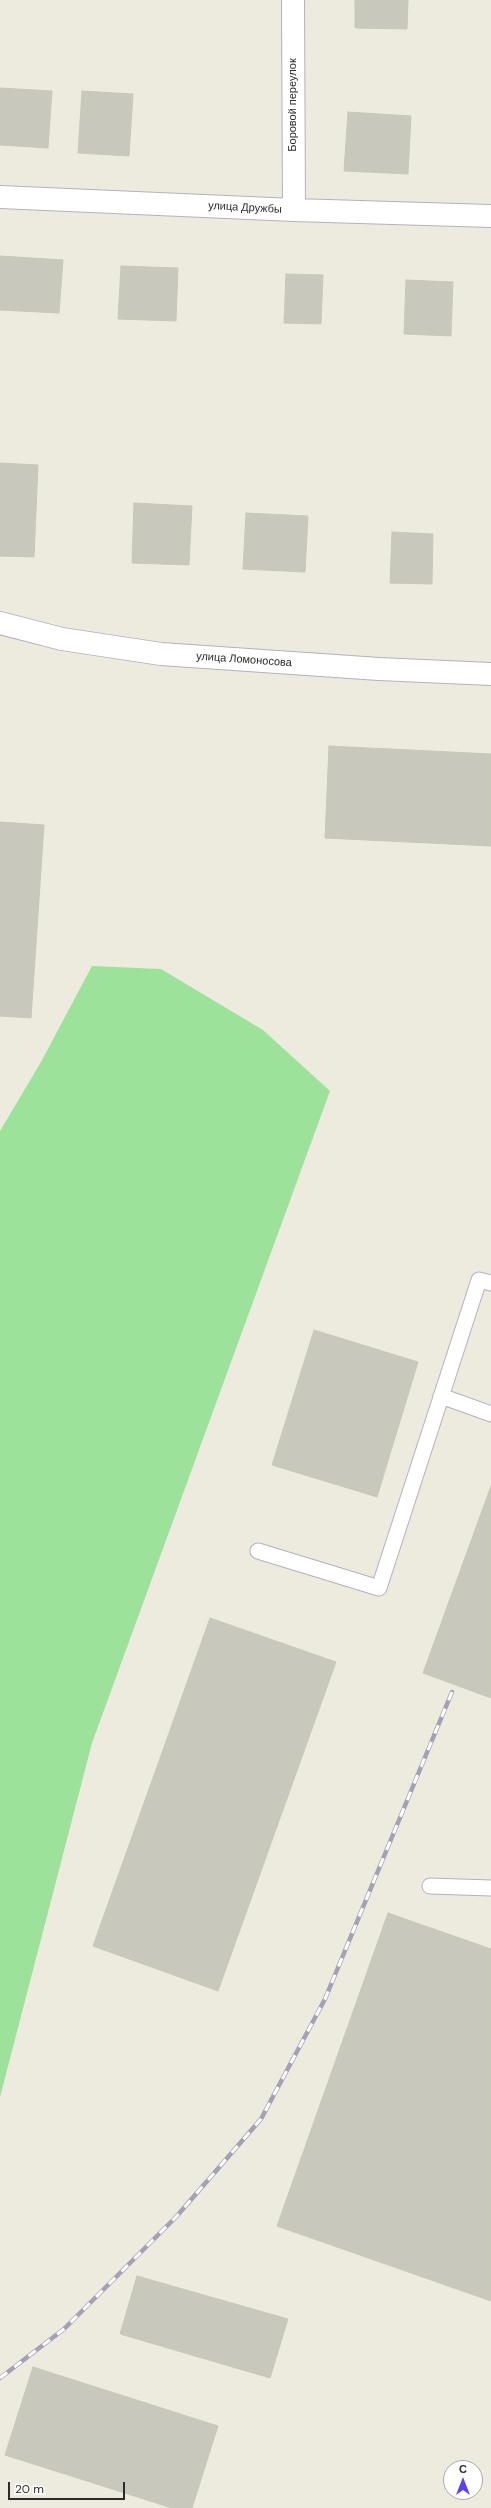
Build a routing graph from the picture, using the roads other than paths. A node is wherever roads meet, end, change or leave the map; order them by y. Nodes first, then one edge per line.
1 (293, 0) edge
2 (0, 197) edge
3 (294, 210) junction
4 (491, 216) edge
5 (0, 623) edge
6 (491, 674) edge
7 (491, 1283) edge
8 (441, 1396) junction
9 (491, 1414) edge
10 (258, 1551) dead end
11 (430, 1886) dead end
12 (491, 1888) edge

1 - 3 street, Боровой переулок
2 - 3 street, улица Дружбы
3 - 4 street, улица Дружбы
5 - 6 street, улица Ломоносова
7 - 8 lane
8 - 9 lane
8 - 10 lane
11 - 12 lane

